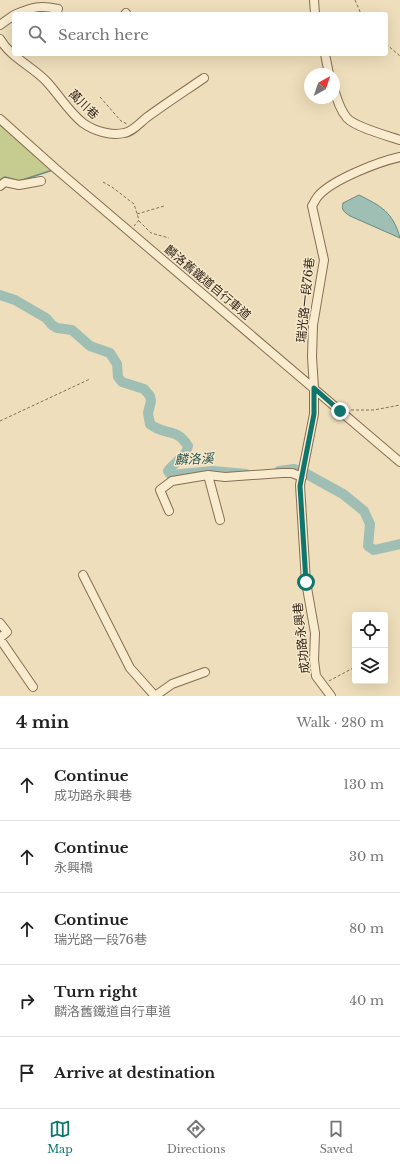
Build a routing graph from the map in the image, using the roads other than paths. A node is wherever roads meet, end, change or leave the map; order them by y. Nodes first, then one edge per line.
1 (314, 0) edge
2 (58, 9) dead end
3 (30, 12) edge
4 (315, 12) edge
5 (12, 16) edge
6 (0, 25) edge
7 (0, 39) edge
8 (12, 54) edge
9 (14, 56) edge
10 (324, 56) edge
11 (328, 68) edge
12 (204, 78) dead end
13 (339, 104) edge
14 (0, 119) edge
15 (400, 140) edge
16 (400, 156) edge
17 (41, 181) dead end
18 (0, 186) edge
19 (314, 388) junction
20 (308, 452) joint
21 (400, 462) edge
22 (208, 474) junction
23 (302, 477) junction
24 (169, 511) dead end
25 (220, 520) dead end
26 (83, 575) dead end
27 (0, 623) edge
28 (0, 638) edge
29 (206, 672) dead end
30 (33, 687) dead end
31 (155, 696) edge
32 (331, 696) edge

1 - 4 street
2 - 3 street
5 - 6 street
7 - 8 street, 萬川巷
9 - 12 street, 萬川巷
10 - 11 street
13 - 15 street
14 - 19 street, 麟洛舊鐵道自行車道
16 - 19 street, 瑞光路一段76巷
17 - 18 street
19 - 20 street, 瑞光路一段76巷
19 - 21 street, 麟洛舊鐵道自行車道
20 - 23 street, 成功路永興巷
22 - 23 street
22 - 24 street
22 - 25 street
23 - 32 street, 成功路永興巷
26 - 31 street
27 - 28 street
28 - 30 street
29 - 31 street

